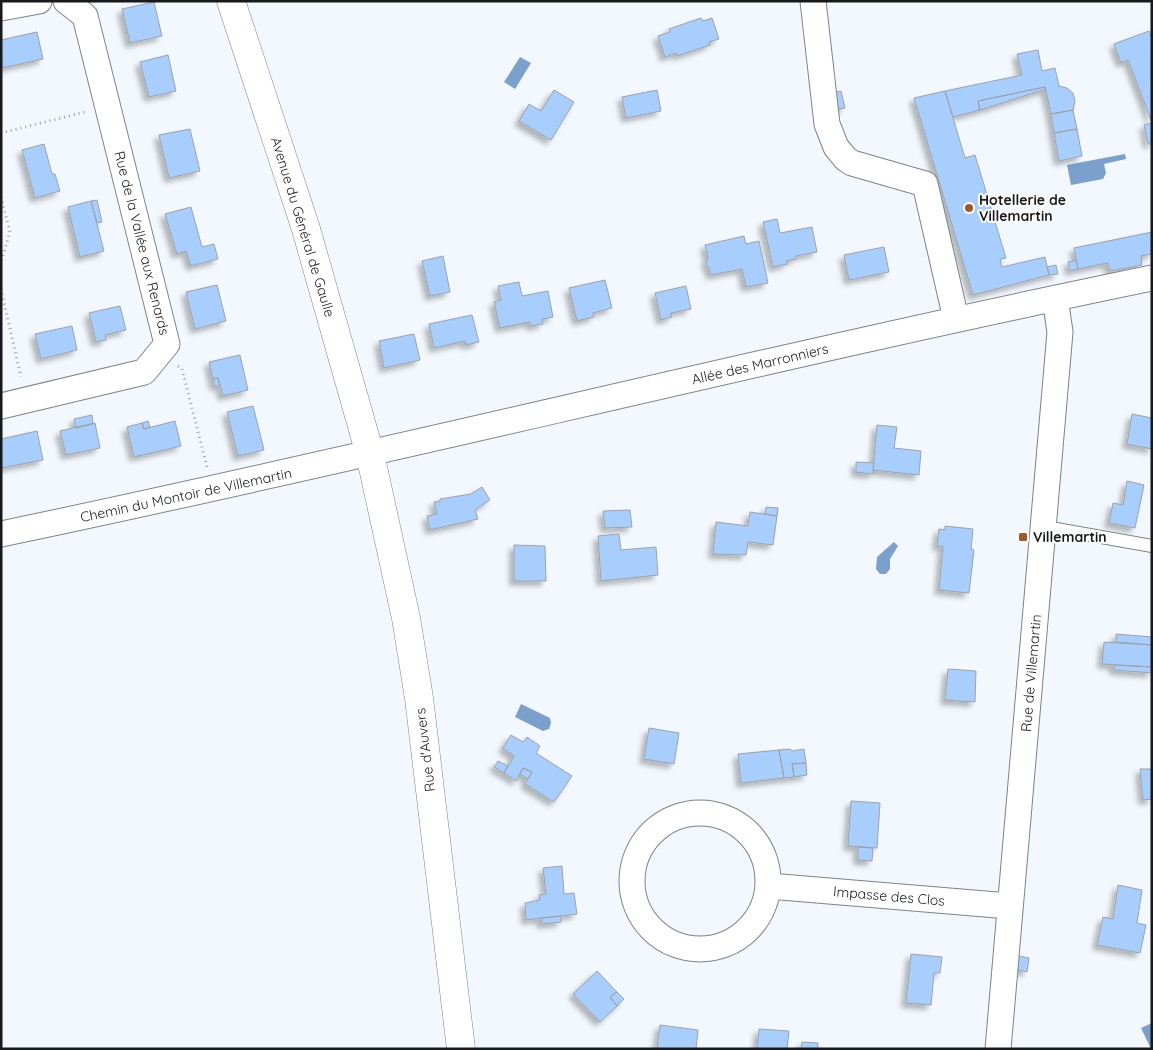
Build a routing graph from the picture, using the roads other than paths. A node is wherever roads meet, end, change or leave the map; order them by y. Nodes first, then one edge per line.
1 (39, 1) edge
2 (66, 1) edge
3 (231, 1) edge
4 (813, 1) edge
5 (1, 8) edge
6 (1152, 278) edge
7 (1055, 298) junction
8 (956, 319) junction
9 (1, 406) edge
10 (370, 454) junction
11 (1044, 528) junction
12 (1, 534) edge
13 (1152, 546) edge
14 (769, 886) junction
15 (1009, 906) junction
16 (461, 1049) edge
17 (998, 1049) edge

1 - 5 street
2 - 9 street, Rue de la Vallée aux Renards
3 - 10 main road, Avenue du Général de Gaulle
4 - 8 street
6 - 7 street, Allée des Marronniers
7 - 8 street, Allée des Marronniers
7 - 11 street, Rue de Villemartin
8 - 10 street, Allée des Marronniers
10 - 12 street, Chemin du Montoir de Villemartin
10 - 16 main road, Rue d'Auvers
11 - 13 lane
11 - 15 street, Rue de Villemartin
14 - 14 street
14 - 15 street, Impasse des Clos
15 - 17 street, Rue de Villemartin

